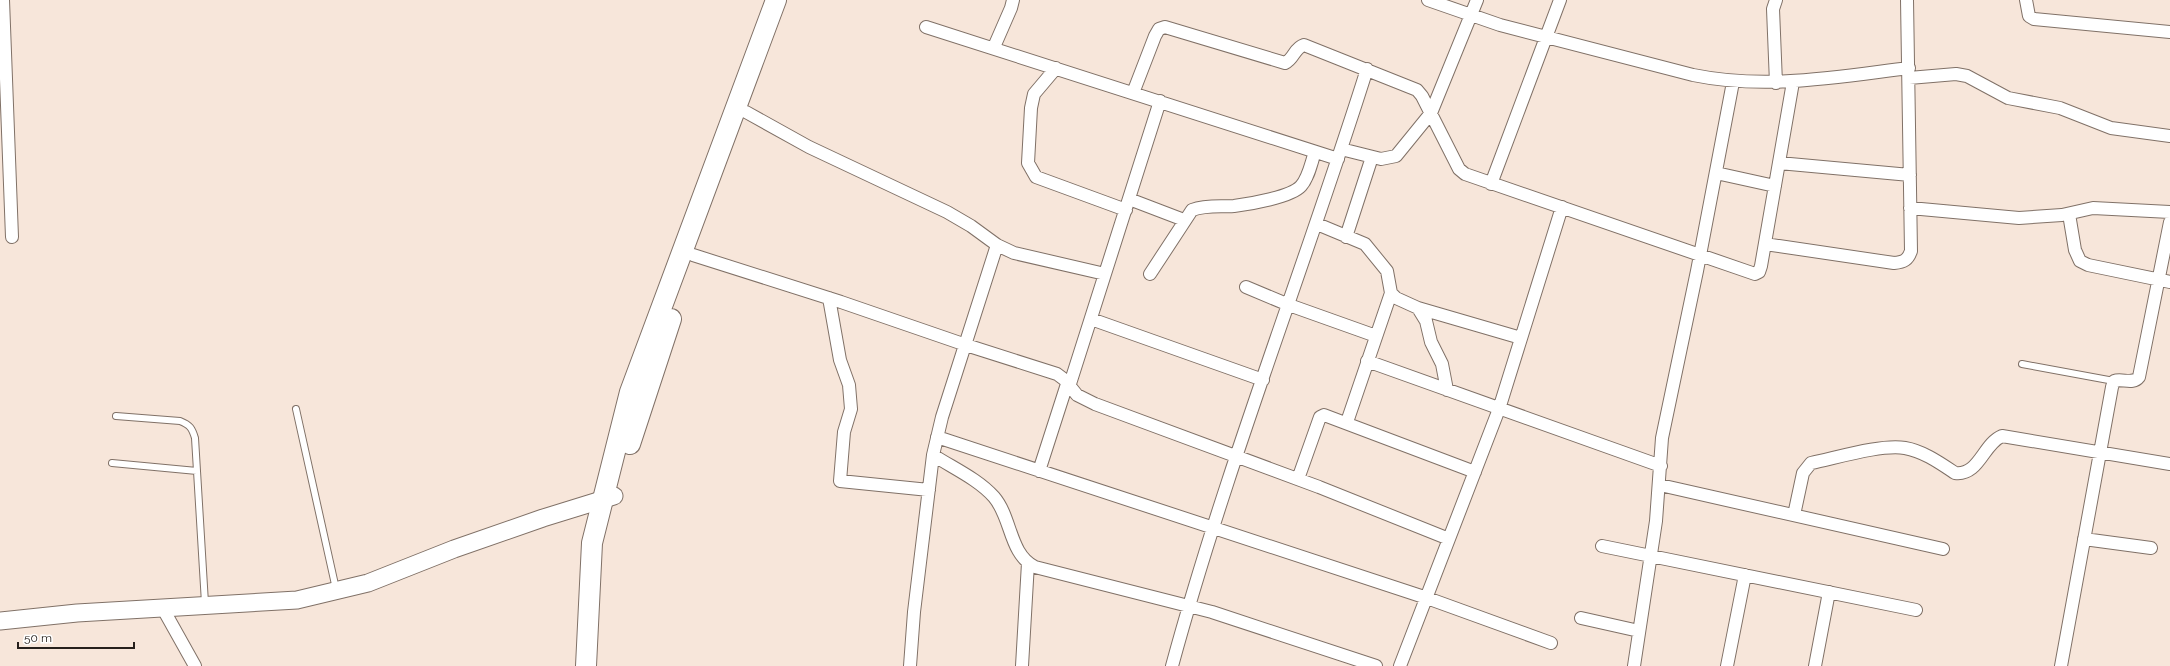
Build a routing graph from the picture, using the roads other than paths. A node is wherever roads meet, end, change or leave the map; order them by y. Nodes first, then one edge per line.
1 (3, 0) edge
2 (776, 0) edge
3 (784, 0) edge
4 (1013, 0) edge
5 (1428, 0) edge
6 (1477, 0) edge
7 (1560, 0) edge
8 (1776, 0) edge
9 (1907, 0) edge
10 (2026, 0) edge
11 (1471, 15) junction
12 (926, 27) dead end
13 (2170, 32) edge
14 (1545, 36) junction
15 (994, 47) junction
16 (3, 61) edge
17 (1056, 68) junction
18 (1367, 69) junction
19 (1909, 73) junction
20 (1733, 82) junction
21 (1793, 82) junction
22 (1776, 83) junction
23 (1133, 93) junction
24 (1160, 101) junction
25 (746, 112) junction
26 (1431, 113) junction
27 (4, 127) edge
28 (2170, 136) edge
29 (1315, 152) junction
30 (1340, 154) junction
31 (1372, 157) junction
32 (1779, 163) junction
33 (1716, 173) junction
34 (1910, 175) junction
35 (1491, 184) junction
36 (1775, 186) junction
37 (1127, 204) junction
38 (1562, 207) junction
39 (1910, 208) junction
40 (2170, 212) edge
41 (2069, 214) junction
42 (1184, 220) junction
43 (2170, 222) edge
44 (1317, 224) junction
45 (12, 237) dead end
46 (1346, 237) junction
47 (1765, 244) junction
48 (997, 245) junction
49 (693, 255) junction
50 (1700, 256) junction
51 (1105, 274) junction
52 (1150, 274) dead end
53 (2164, 281) edge
54 (1246, 287) dead end
55 (1392, 293) junction
56 (829, 298) junction
57 (1289, 305) junction
58 (1418, 308) junction
59 (1091, 319) junction
60 (1376, 336) junction
61 (1521, 338) junction
62 (966, 345) junction
63 (1367, 361) junction
64 (2022, 364) dead end
65 (1263, 380) junction
66 (2114, 382) junction
67 (1068, 385) junction
68 (1447, 390) junction
69 (296, 409) dead end
70 (1499, 409) junction
71 (116, 416) dead end
72 (1347, 422) junction
73 (937, 437) junction
74 (2100, 452) junction
75 (933, 455) junction
76 (1236, 456) junction
77 (112, 463) dead end
78 (2170, 464) edge
79 (1661, 466) junction
80 (197, 471) junction
81 (1039, 471) junction
82 (1475, 472) junction
83 (1298, 479) junction
84 (1660, 484) junction
85 (929, 490) junction
86 (609, 497) junction
87 (1794, 515) junction
88 (1213, 528) junction
89 (1449, 539) junction
90 (2084, 539) junction
91 (1602, 546) dead end
92 (2151, 548) dead end
93 (1943, 549) dead end
94 (1651, 556) junction
95 (1028, 563) junction
96 (1744, 575) junction
97 (337, 590) junction
98 (1829, 592) junction
99 (1426, 598) junction
100 (205, 605) junction
101 (1189, 606) junction
102 (162, 607) junction
103 (1916, 610) dead end
104 (1581, 618) dead end
105 (0, 621) edge
106 (1639, 631) junction
107 (1552, 642) dead end
108 (195, 666) edge
109 (586, 666) edge
110 (598, 666) edge
111 (911, 666) edge
112 (1022, 666) edge
113 (1172, 666) edge
114 (1376, 666) edge
115 (1400, 666) edge
116 (1634, 666) edge
117 (1727, 666) edge
118 (1815, 666) edge
119 (2062, 666) edge

1 - 16 street
2 - 86 main road
3 - 25 main road
4 - 15 street
5 - 11 street
6 - 11 street
7 - 14 street
8 - 22 street
9 - 19 street
10 - 13 street
11 - 14 street
11 - 26 street
12 - 15 street
14 - 20 street
14 - 35 street
15 - 17 street
16 - 27 street
17 - 23 street
17 - 37 street
18 - 23 street
18 - 26 street
18 - 30 street
19 - 21 street
19 - 28 street
19 - 34 street
20 - 22 street
20 - 33 street
21 - 22 street
21 - 32 street
23 - 24 street
24 - 29 street
24 - 37 street
25 - 48 street
25 - 49 main road
26 - 31 street
26 - 35 street
27 - 45 street
29 - 30 street
29 - 42 street
30 - 31 street
30 - 44 street
31 - 46 street
32 - 34 street
32 - 36 street
33 - 36 street
33 - 50 street
34 - 39 street
35 - 38 street
36 - 47 street
37 - 42 street
37 - 51 street
38 - 50 street
38 - 61 street
39 - 41 street
39 - 47 street
40 - 41 street
41 - 53 street
42 - 52 street
43 - 53 street
44 - 46 street
44 - 57 street
46 - 55 street
47 - 50 street
48 - 51 street
48 - 62 street
49 - 56 street
49 - 86 main road
50 - 79 street
51 - 59 street
53 - 66 street
54 - 57 street
55 - 58 street
55 - 60 street
56 - 62 street
56 - 85 street
57 - 60 street
57 - 65 street
58 - 61 street
58 - 68 street
59 - 65 street
59 - 67 street
60 - 63 street
61 - 70 street
62 - 67 street
62 - 73 street
63 - 68 street
63 - 72 street
64 - 66 lane
65 - 76 street
66 - 74 street
67 - 76 street
67 - 81 street
68 - 70 street
69 - 97 lane
70 - 79 street
70 - 82 street
71 - 80 lane
72 - 82 street
72 - 83 street
73 - 75 street
73 - 81 street
74 - 78 street
74 - 87 street
74 - 90 street
75 - 85 street
75 - 95 street
76 - 83 street
76 - 88 street
77 - 80 lane
79 - 84 street
80 - 100 lane
81 - 88 street
82 - 89 street
83 - 89 street
84 - 87 street
84 - 94 street
85 - 111 street
86 - 97 street
86 - 109 main road
86 - 110 main road
87 - 93 street
88 - 99 street
88 - 101 street
89 - 99 street
90 - 92 street
90 - 119 street
91 - 94 street
94 - 96 street
94 - 106 street
95 - 101 street
95 - 112 street
96 - 98 street
96 - 117 street
97 - 100 street
98 - 103 street
98 - 118 street
99 - 107 street
99 - 115 street
100 - 102 street
101 - 113 street
101 - 114 street
102 - 105 street
102 - 108 street
104 - 106 street
106 - 116 street

